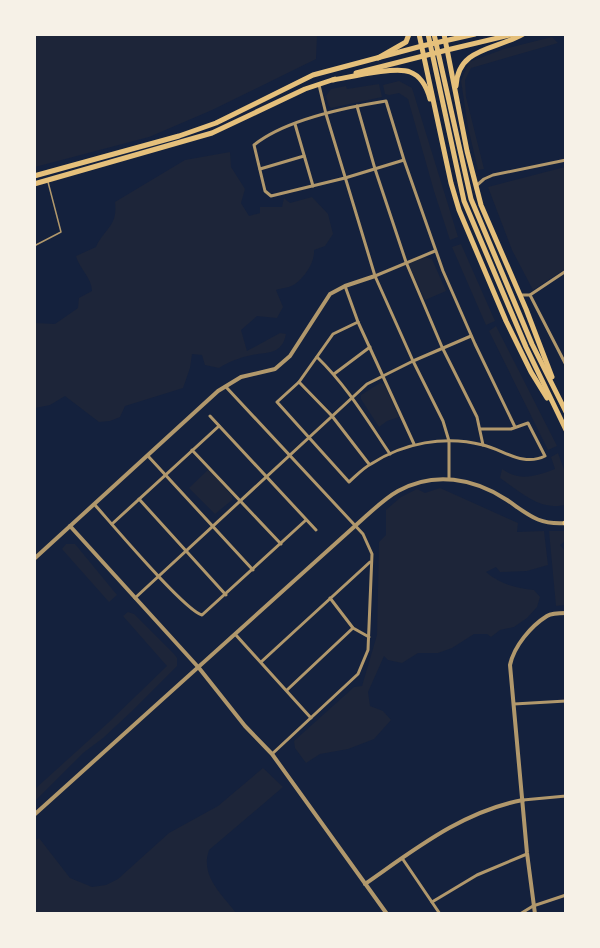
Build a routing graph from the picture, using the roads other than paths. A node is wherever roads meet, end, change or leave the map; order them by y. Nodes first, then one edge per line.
1 (409, 34) edge
2 (419, 34) edge
3 (428, 34) edge
4 (434, 34) edge
5 (444, 34) edge
6 (475, 34) edge
7 (514, 34) edge
8 (523, 34) edge
9 (445, 42) junction
10 (422, 46) junction
11 (447, 50) junction
12 (424, 55) junction
13 (378, 58) junction
14 (333, 80) junction
15 (319, 84) junction
16 (454, 88) junction
17 (431, 90) junction
18 (443, 92) junction
19 (357, 106) junction
20 (326, 114) junction
21 (459, 114) junction
22 (296, 124) junction
23 (441, 134) junction
24 (304, 156) junction
25 (404, 160) junction
26 (566, 160) edge
27 (260, 169) junction
28 (375, 169) junction
29 (34, 177) edge
30 (345, 178) junction
31 (48, 181) junction
32 (34, 184) edge
33 (313, 186) junction
34 (477, 186) junction
35 (34, 246) edge
36 (435, 251) junction
37 (406, 262) junction
38 (566, 271) edge
39 (375, 276) junction
40 (345, 286) junction
41 (519, 295) junction
42 (531, 296) junction
43 (358, 322) junction
44 (472, 336) junction
45 (370, 347) junction
46 (442, 348) junction
47 (317, 357) junction
48 (413, 361) junction
49 (566, 365) edge
50 (334, 374) junction
51 (382, 375) junction
52 (299, 382) junction
53 (225, 386) junction
54 (352, 397) junction
55 (565, 411) edge
56 (210, 416) dead end
57 (332, 416) junction
58 (561, 420) junction
59 (219, 426) junction
60 (516, 427) junction
61 (480, 429) junction
62 (566, 430) edge
63 (309, 437) junction
64 (449, 441) junction
65 (414, 444) junction
66 (483, 445) junction
67 (192, 450) junction
68 (390, 454) junction
69 (148, 456) junction
70 (289, 456) junction
71 (369, 464) junction
72 (165, 475) junction
73 (267, 476) junction
74 (449, 479) junction
75 (139, 499) junction
76 (240, 501) junction
77 (95, 505) junction
78 (306, 520) junction
79 (566, 523) edge
80 (112, 524) junction
81 (213, 525) junction
82 (70, 526) junction
83 (355, 526) junction
84 (316, 530) dead end
85 (280, 544) junction
86 (186, 550) junction
87 (34, 559) edge
88 (371, 562) junction
89 (253, 570) junction
90 (158, 575) junction
91 (226, 595) junction
92 (135, 598) junction
93 (330, 598) junction
94 (566, 613) edge
95 (353, 628) junction
96 (235, 634) junction
97 (369, 637) junction
98 (261, 662) junction
99 (199, 668) junction
100 (286, 690) junction
101 (566, 701) edge
102 (514, 704) junction
103 (311, 718) junction
104 (272, 754) junction
105 (566, 796) edge
106 (523, 800) junction
107 (34, 815) edge
108 (527, 853) junction
109 (402, 858) junction
110 (365, 884) junction
111 (566, 895) edge
112 (432, 902) junction
113 (533, 906) junction
114 (387, 914) edge
115 (440, 914) edge
116 (520, 914) edge
117 (535, 914) edge

1 - 13 main road
2 - 10 main road
3 - 18 main road
4 - 18 main road
5 - 9 main road
6 - 9 main road
7 - 11 main road
8 - 21 main road
9 - 10 main road
9 - 11 main road
10 - 12 main road
10 - 13 main road
11 - 12 main road
11 - 16 main road
12 - 14 main road
12 - 17 main road
13 - 29 main road
14 - 15 main road
14 - 23 main road
15 - 20 street
15 - 31 main road
16 - 17 main road
16 - 21 main road
17 - 23 main road
18 - 55 main road
18 - 58 main road
19 - 20 street
19 - 25 street
19 - 28 street
20 - 22 street
20 - 30 street
21 - 34 main road
22 - 24 street
22 - 27 street
23 - 58 main road
24 - 27 street
24 - 33 street
25 - 28 street
25 - 36 street
26 - 34 street
27 - 33 street
28 - 30 street
28 - 37 street
30 - 33 street
30 - 39 street
31 - 32 main road
31 - 35 lane
34 - 41 main road
36 - 37 street
36 - 44 street
37 - 39 street
37 - 46 street
38 - 42 street
39 - 40 street
39 - 48 street
40 - 43 street
40 - 53 street
41 - 42 street
41 - 55 main road
42 - 49 street
43 - 45 street
43 - 47 street
44 - 46 street
44 - 60 street
45 - 50 street
45 - 51 street
46 - 48 street
46 - 61 street
47 - 50 street
47 - 52 street
48 - 51 street
48 - 64 street
50 - 54 street
51 - 54 street
51 - 65 street
52 - 57 street
52 - 63 street
53 - 69 street
53 - 70 street
54 - 57 street
54 - 68 street
56 - 59 street
57 - 63 street
57 - 71 street
58 - 62 main road
59 - 67 street
59 - 73 street
60 - 61 street
60 - 66 street
61 - 66 street
63 - 70 street
63 - 71 street
64 - 65 street
64 - 66 street
64 - 74 street
65 - 68 street
67 - 72 street
67 - 76 street
68 - 71 street
69 - 72 street
69 - 77 street
70 - 73 street
70 - 83 street
72 - 75 street
72 - 81 street
73 - 76 street
73 - 78 street
74 - 79 street
74 - 83 street
75 - 80 street
75 - 86 street
76 - 81 street
76 - 85 street
77 - 80 street
77 - 82 street
78 - 84 street
78 - 85 street
80 - 90 street
81 - 86 street
81 - 89 street
82 - 87 street
82 - 92 street
83 - 88 street
83 - 96 street
85 - 89 street
86 - 90 street
86 - 91 street
88 - 93 street
88 - 97 street
89 - 91 street
90 - 91 street
90 - 92 street
92 - 99 street
93 - 95 street
93 - 98 street
94 - 102 street
95 - 97 street
95 - 100 street
96 - 98 street
96 - 99 street
97 - 103 street
98 - 100 street
99 - 104 street
99 - 107 street
100 - 103 street
101 - 102 street
102 - 106 street
103 - 104 street
104 - 110 street
105 - 106 street
106 - 108 street
106 - 109 street
108 - 112 street
108 - 113 street
109 - 110 street
109 - 112 street
110 - 114 street
111 - 113 street
112 - 115 street
113 - 116 street
113 - 117 street

